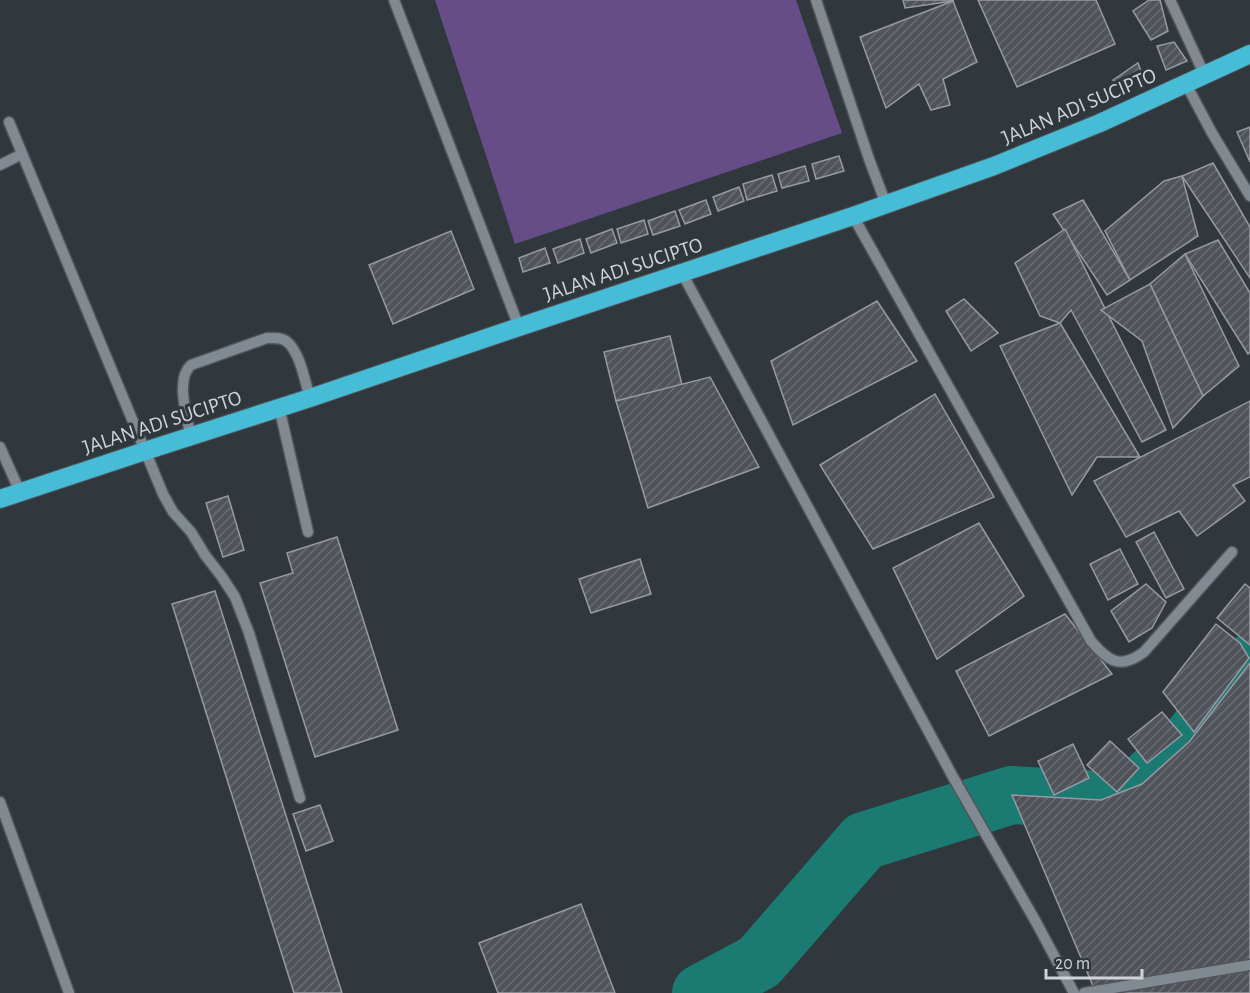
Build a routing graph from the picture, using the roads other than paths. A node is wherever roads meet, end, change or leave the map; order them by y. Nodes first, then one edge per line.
1 (394, 0) edge
2 (816, 0) edge
3 (1170, 0) edge
4 (1250, 54) edge
5 (1205, 76) junction
6 (1186, 84) junction
7 (9, 122) dead end
8 (22, 154) junction
9 (0, 165) edge
10 (1250, 196) edge
11 (886, 204) junction
12 (853, 216) junction
13 (682, 273) junction
14 (519, 327) junction
15 (310, 398) junction
16 (279, 408) junction
17 (191, 437) junction
18 (0, 447) edge
19 (145, 451) junction
20 (20, 492) junction
21 (0, 499) edge
22 (308, 532) dead end
23 (1232, 552) dead end
24 (300, 798) dead end
25 (0, 802) edge
26 (1250, 965) edge
27 (69, 993) edge
28 (1074, 993) edge
29 (1084, 993) edge

1 - 14 street
2 - 11 street
3 - 5 street
4 - 5 highway, JALAN ADI SUCIPTO
5 - 6 highway, JALAN ADI SUCIPTO
6 - 10 street
6 - 11 highway, JALAN ADI SUCIPTO
7 - 8 street
8 - 9 street
8 - 19 street
11 - 12 highway, JALAN ADI SUCIPTO
12 - 13 highway, JALAN ADI SUCIPTO
12 - 23 street
13 - 14 highway, JALAN ADI SUCIPTO
13 - 28 street
14 - 15 highway, JALAN ADI SUCIPTO
15 - 16 highway, JALAN ADI SUCIPTO
15 - 17 street
16 - 17 highway, JALAN ADI SUCIPTO
16 - 22 street
17 - 19 highway, JALAN ADI SUCIPTO
18 - 20 street
19 - 20 highway, JALAN ADI SUCIPTO
19 - 24 street
20 - 21 highway, JALAN ADI SUCIPTO
25 - 27 street
26 - 29 street

